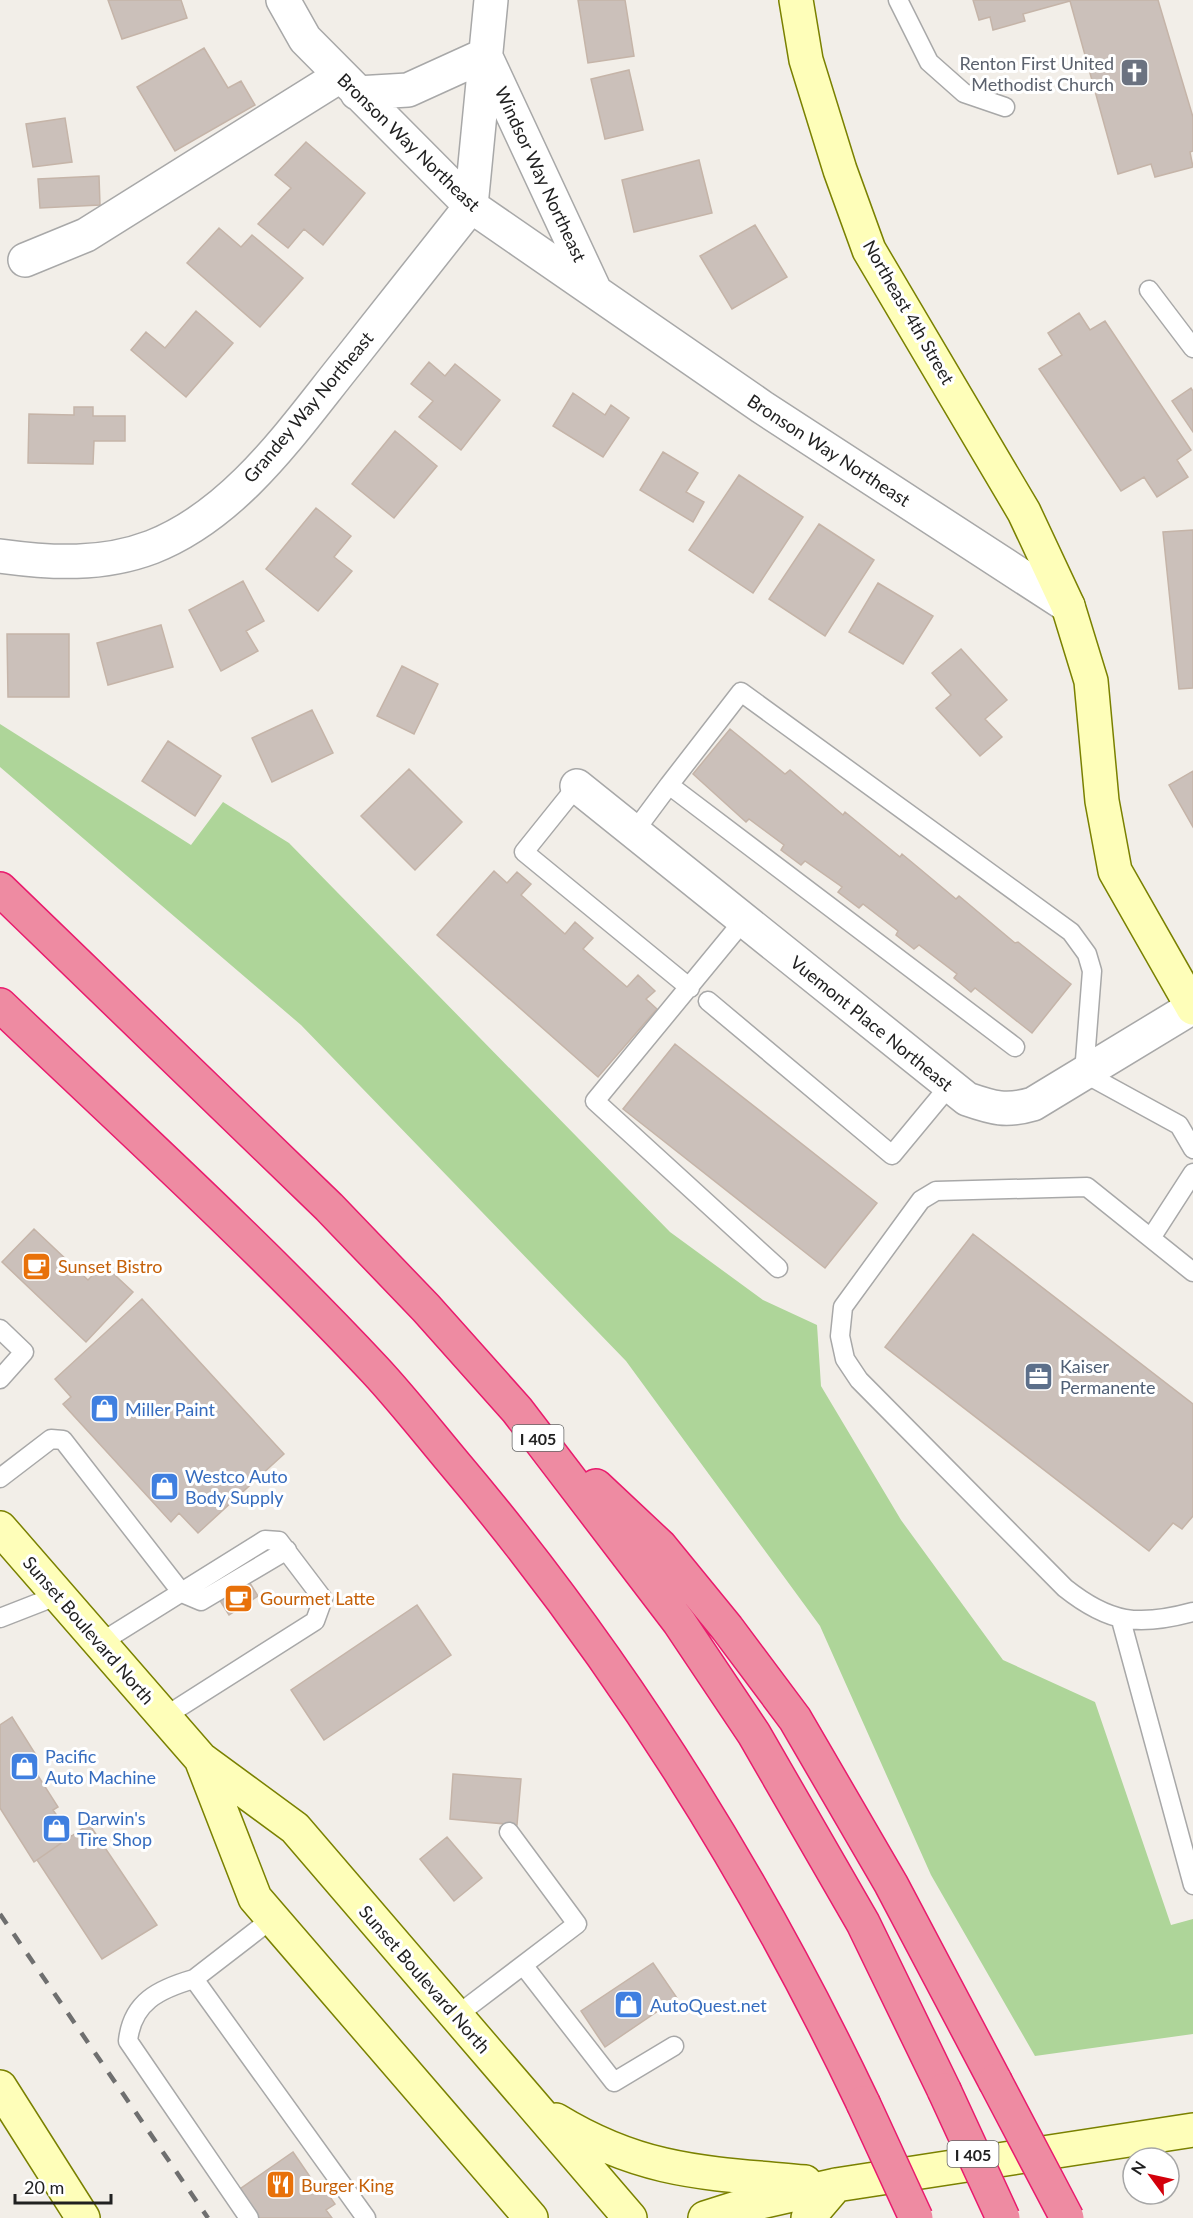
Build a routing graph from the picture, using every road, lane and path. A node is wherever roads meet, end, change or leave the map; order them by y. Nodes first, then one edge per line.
1 (283, 0) edge
2 (491, 0) edge
3 (796, 0) edge
4 (898, 0) edge
5 (485, 55) junction
6 (349, 85) junction
7 (1005, 107) dead end
8 (471, 206) junction
9 (25, 260) dead end
10 (1149, 290) dead end
11 (596, 293) junction
12 (1193, 348) edge
13 (0, 556) edge
14 (1068, 606) junction
15 (669, 785) junction
16 (577, 786) joint
17 (634, 832) junction
18 (0, 889) edge
19 (744, 920) junction
20 (690, 988) junction
21 (708, 1001) dead end
22 (0, 1005) edge
23 (1193, 1008) edge
24 (1015, 1047) dead end
25 (1084, 1073) junction
26 (950, 1085) junction
27 (1193, 1149) edge
28 (1193, 1173) edge
29 (1151, 1238) junction
30 (778, 1268) dead end
31 (1193, 1272) edge
32 (0, 1329) edge
33 (0, 1379) edge
34 (517, 1410) junction
35 (0, 1478) edge
36 (0, 1528) edge
37 (182, 1593) junction
38 (59, 1595) junction
39 (1193, 1612) edge
40 (0, 1618) edge
41 (1121, 1620) junction
42 (100, 1643) junction
43 (164, 1717) junction
44 (201, 1759) junction
45 (509, 1832) dead end
46 (1193, 1885) edge
47 (273, 1918) junction
48 (523, 1965) junction
49 (194, 1979) junction
50 (456, 2016) junction
51 (674, 2046) dead end
52 (2, 2095) edge
53 (528, 2098) junction
54 (1193, 2130) edge
55 (836, 2185) junction
56 (508, 2205) edge
57 (83, 2218) edge
58 (249, 2218) edge
59 (366, 2218) edge
60 (531, 2218) edge
61 (630, 2218) edge
62 (705, 2218) edge
63 (808, 2218) edge
64 (916, 2218) edge
65 (1003, 2218) edge
66 (1067, 2218) edge

1 - 6 street, Bronson Way Northeast
2 - 5 street, Windsor Way Northeast
3 - 14 main road, Northeast 4th Street
4 - 7 lane
5 - 6 street
5 - 8 street, Windsor Way Northeast
5 - 11 street, Windsor Way Northeast
6 - 8 street, Bronson Way Northeast
6 - 9 street
8 - 11 street, Bronson Way Northeast
8 - 13 street, Grandey Way Northeast
10 - 12 lane
11 - 14 street, Bronson Way Northeast
14 - 23 main road
15 - 17 lane
15 - 24 lane
15 - 25 lane
16 - 17 street, Vuemont Place Northeast
16 - 20 lane
17 - 19 street, Vuemont Place Northeast
18 - 34 highway, I 405
19 - 20 lane
19 - 26 street, Vuemont Place Northeast
20 - 30 lane
21 - 26 lane
22 - 64 highway, bridge
23 - 25 street, Vuemont Place Northeast
25 - 26 street, Vuemont Place Northeast
25 - 27 lane
28 - 29 lane
29 - 31 lane
29 - 41 lane
32 - 33 lane
34 - 65 highway, I 405, bridge
34 - 66 highway, bridge
35 - 37 lane
36 - 38 main road, Sunset Boulevard North
37 - 42 lane
37 - 43 lane
38 - 40 lane
38 - 42 main road, Sunset Boulevard North
39 - 41 lane
41 - 46 lane
42 - 43 main road, Sunset Boulevard North
43 - 44 main road, Sunset Boulevard North
44 - 47 main road, Sunset Boulevard North
44 - 50 main road, Sunset Boulevard North
45 - 48 lane
47 - 49 lane
47 - 56 main road, Sunset Boulevard North
48 - 50 lane
48 - 51 lane
49 - 58 lane
49 - 59 lane
50 - 53 main road, Sunset Boulevard North
52 - 57 main road
53 - 55 main road
53 - 61 main road, Sunset Boulevard North
54 - 55 main road
55 - 62 main road
55 - 63 main road
56 - 60 main road, Sunset Boulevard North

